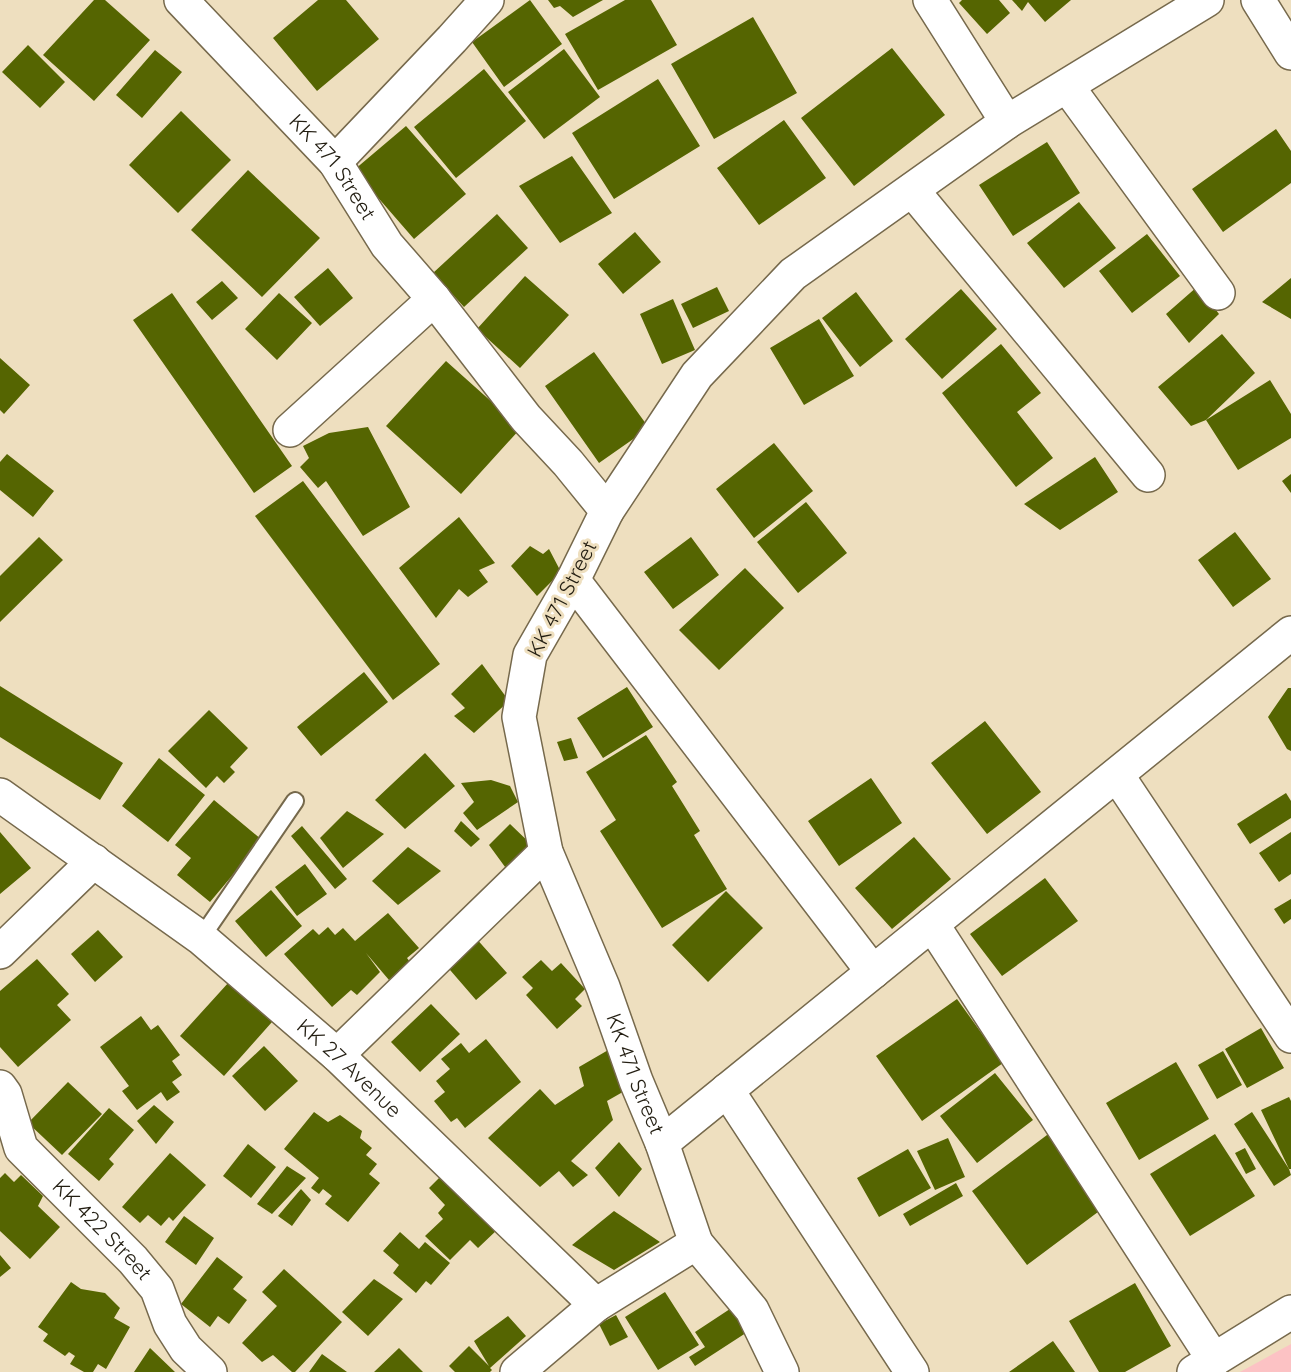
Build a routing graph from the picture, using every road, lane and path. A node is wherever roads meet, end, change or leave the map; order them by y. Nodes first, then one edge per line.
1 (181, 0) edge
2 (487, 0) edge
3 (930, 0) edge
4 (1207, 0) edge
5 (1258, 0) edge
6 (1291, 54) edge
7 (1067, 86) junction
8 (1007, 122) junction
9 (334, 162) junction
10 (912, 190) junction
11 (1218, 293) dead end
12 (434, 299) junction
13 (290, 430) dead end
14 (1148, 476) dead end
15 (607, 511) junction
16 (573, 580) junction
17 (1291, 633) edge
18 (1117, 775) junction
19 (0, 795) edge
20 (295, 801) dead end
21 (546, 852) junction
22 (94, 861) junction
23 (932, 924) junction
24 (201, 938) junction
25 (0, 952) edge
26 (873, 972) junction
27 (1291, 1036) edge
28 (337, 1056) junction
29 (0, 1087) edge
30 (727, 1090) junction
31 (662, 1143) junction
32 (696, 1243) junction
33 (596, 1305) junction
34 (1291, 1312) edge
35 (1204, 1366) edge
36 (522, 1370) edge
37 (210, 1372) edge
38 (782, 1372) edge
39 (912, 1372) edge

1 - 9 street, KK 471 Street
2 - 9 street
3 - 8 street
4 - 7 street
5 - 6 street
7 - 8 street
7 - 11 street
8 - 10 street
9 - 12 street, KK 471 Street
10 - 14 street
10 - 15 street
12 - 13 street
12 - 15 street, KK 471 Street
15 - 16 street, KK 471 Street
16 - 21 street, KK 471 Street
16 - 26 street
17 - 18 street
18 - 23 street
18 - 27 street
19 - 22 street, KK 27 Avenue
20 - 24 lane
21 - 28 street
21 - 31 street, KK 471 Street
22 - 24 street, KK 27 Avenue
22 - 25 street
23 - 26 street
23 - 35 street
24 - 28 street, KK 27 Avenue
26 - 30 street
28 - 33 street, KK 27 Avenue
29 - 37 street, KK 422 Street
30 - 31 street
30 - 39 street
31 - 32 street, KK 471 Street
32 - 33 street
32 - 38 street
33 - 36 street
34 - 35 street

